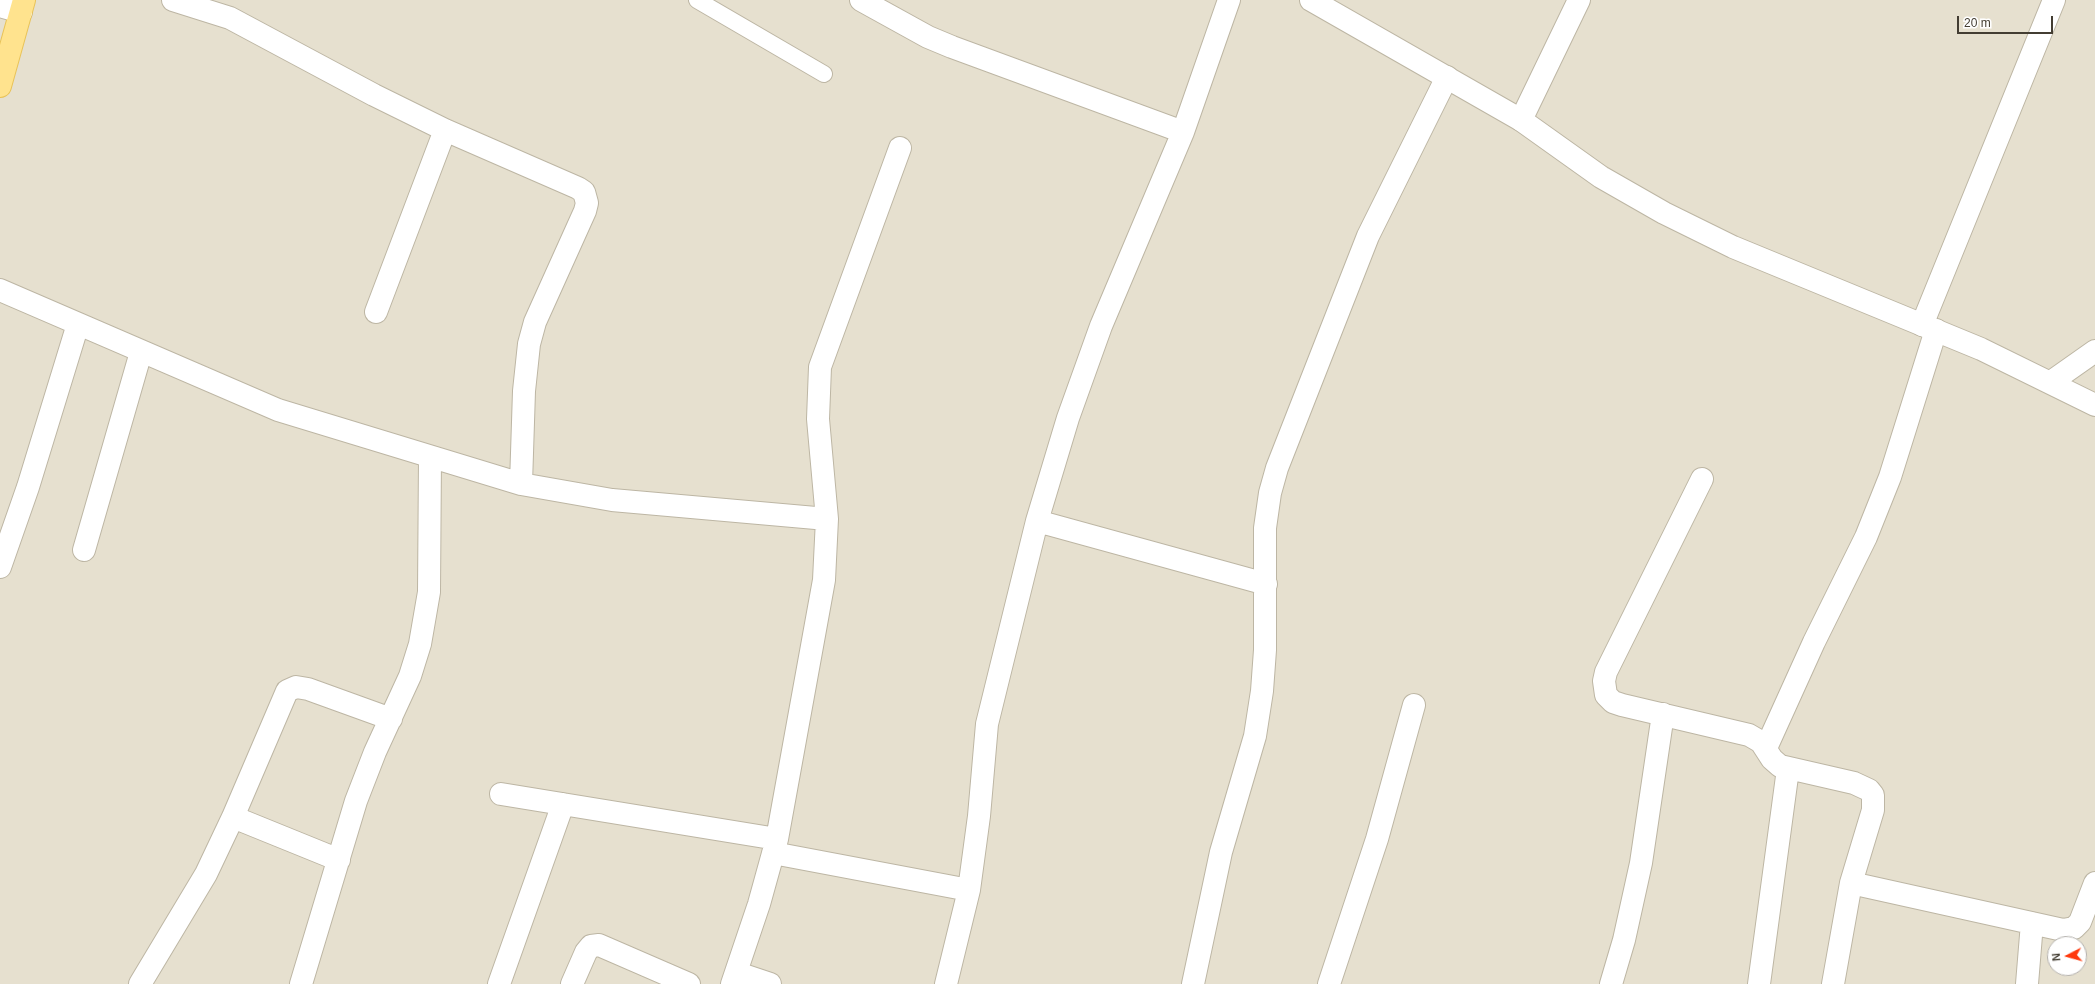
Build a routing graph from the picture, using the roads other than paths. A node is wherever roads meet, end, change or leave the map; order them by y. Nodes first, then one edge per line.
1 (173, 0) edge
2 (697, 0) edge
3 (861, 0) edge
4 (1229, 0) edge
5 (1579, 0) edge
6 (2054, 0) edge
7 (1315, 1) edge
8 (0, 6) edge
9 (22, 6) edge
10 (824, 74) dead end
11 (1447, 77) junction
12 (0, 86) edge
13 (1521, 120) junction
14 (444, 130) junction
15 (1183, 132) junction
16 (900, 148) dead end
17 (0, 290) edge
18 (376, 312) dead end
19 (78, 324) junction
20 (1929, 328) junction
21 (141, 352) junction
22 (2095, 352) edge
23 (2052, 382) junction
24 (2095, 406) edge
25 (430, 457) junction
26 (1702, 479) dead end
27 (521, 484) junction
28 (827, 519) junction
29 (1037, 521) junction
30 (84, 550) dead end
31 (0, 567) edge
32 (1266, 584) junction
33 (1414, 705) dead end
34 (1663, 714) junction
35 (391, 720) junction
36 (1766, 748) junction
37 (1788, 769) junction
38 (502, 794) dead end
39 (564, 804) junction
40 (233, 817) junction
41 (775, 846) junction
42 (338, 860) junction
43 (1851, 883) junction
44 (2095, 883) edge
45 (969, 890) junction
46 (2032, 923) junction
47 (734, 979) edge
48 (140, 984) edge
49 (301, 984) edge
50 (499, 984) edge
51 (572, 984) edge
52 (689, 984) edge
53 (770, 984) edge
54 (946, 984) edge
55 (1193, 984) edge
56 (1329, 984) edge
57 (1611, 984) edge
58 (1759, 984) edge
59 (1833, 984) edge
60 (2026, 984) edge

1 - 14 street
2 - 10 lane
3 - 15 street
4 - 15 street
5 - 13 street
6 - 20 street
7 - 11 street
8 - 9 street
9 - 12 main road
11 - 13 street
11 - 32 street
13 - 20 street
14 - 18 street
14 - 27 street
15 - 29 street
16 - 28 street
17 - 19 street
19 - 21 street
19 - 31 street
20 - 23 street
20 - 36 street
21 - 25 street
21 - 30 street
22 - 23 street
23 - 24 street
25 - 27 street
25 - 35 street
26 - 34 street
27 - 28 street
28 - 41 street
29 - 32 street
29 - 45 street
32 - 55 street
33 - 56 street
34 - 36 street
34 - 57 street
35 - 40 street
35 - 42 street
36 - 37 street
37 - 43 street
37 - 58 street
38 - 39 street
39 - 41 street
39 - 50 street
40 - 42 street
40 - 48 street
41 - 45 street
41 - 47 street
42 - 49 street
43 - 46 street
43 - 59 street
44 - 46 street
45 - 54 street
46 - 60 street
47 - 53 street
51 - 52 street

